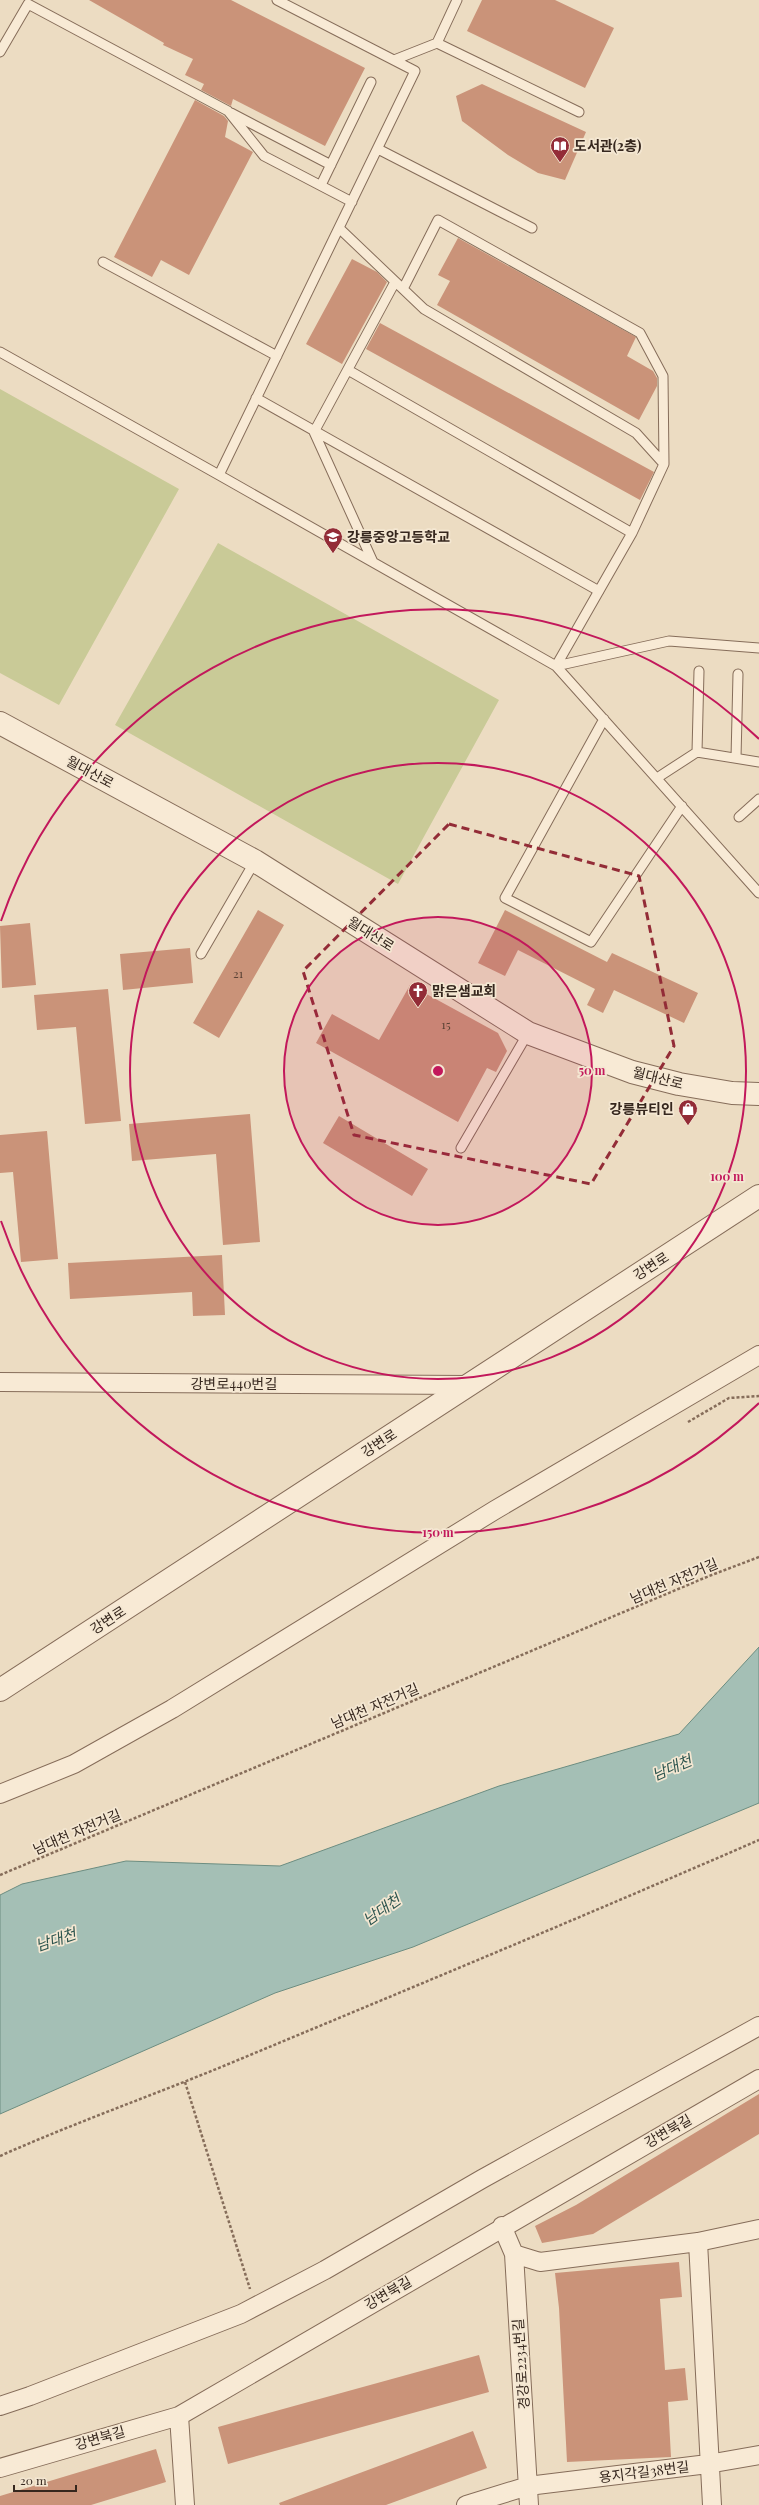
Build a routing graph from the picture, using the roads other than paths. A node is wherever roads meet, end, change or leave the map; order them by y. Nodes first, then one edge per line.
1 (276, 0) edge
2 (457, 0) edge
3 (437, 43) junction
4 (0, 52) edge
5 (394, 60) junction
6 (371, 82) dead end
7 (228, 111) junction
8 (580, 112) dead end
9 (378, 149) junction
10 (331, 166) junction
11 (321, 186) junction
12 (352, 202) junction
13 (339, 228) junction
14 (532, 228) dead end
15 (103, 262) dead end
16 (395, 282) junction
17 (403, 289) junction
18 (0, 352) edge
19 (277, 356) junction
20 (348, 370) junction
21 (256, 398) junction
22 (314, 432) junction
23 (664, 464) junction
24 (219, 475) junction
25 (632, 533) junction
26 (373, 562) junction
27 (599, 591) junction
28 (759, 648) edge
29 (556, 666) junction
30 (699, 671) dead end
31 (738, 674) dead end
32 (604, 719) junction
33 (0, 723) edge
34 (697, 752) junction
35 (736, 758) junction
36 (759, 762) edge
37 (657, 778) junction
38 (759, 798) edge
39 (682, 806) junction
40 (739, 817) dead end
41 (255, 861) junction
42 (759, 893) edge
43 (201, 954) dead end
44 (528, 1033) junction
45 (759, 1084) edge
46 (732, 1093) junction
47 (759, 1094) edge
48 (460, 1148) dead end
49 (759, 1196) edge
50 (759, 1355) edge
51 (0, 1382) edge
52 (468, 1385) junction
53 (0, 1690) edge
54 (0, 1794) edge
55 (759, 2026) edge
56 (759, 2079) edge
57 (502, 2226) junction
58 (759, 2229) edge
59 (698, 2242) junction
60 (514, 2254) junction
61 (0, 2406) edge
62 (178, 2416) junction
63 (759, 2455) edge
64 (708, 2464) junction
65 (0, 2468) edge
66 (528, 2486) junction
67 (185, 2505) edge
68 (466, 2505) edge
69 (529, 2505) edge
70 (712, 2505) edge

1 - 5 lane
2 - 3 lane
3 - 5 lane
3 - 8 lane
4 - 7 lane
5 - 9 lane
6 - 10 lane
7 - 10 lane
7 - 11 lane
9 - 12 lane
9 - 14 lane
10 - 11 lane
11 - 12 lane
12 - 13 lane
13 - 16 lane
13 - 19 lane
15 - 19 lane
16 - 17 lane
16 - 20 lane
17 - 23 lane
17 - 23 lane
18 - 24 lane
19 - 21 lane
20 - 22 lane
20 - 25 lane
21 - 22 lane
21 - 24 lane
22 - 26 lane
22 - 27 lane
23 - 25 lane
24 - 26 lane
25 - 27 lane
26 - 29 lane
27 - 29 lane
28 - 29 lane
29 - 32 lane
30 - 34 lane
31 - 35 lane
32 - 37 lane
32 - 39 lane
33 - 41 street, 월대산로
34 - 35 lane
34 - 37 lane
35 - 36 lane
37 - 39 lane
38 - 40 lane
39 - 42 lane
41 - 43 lane
41 - 44 street, 월대산로
44 - 46 street, 월대산로
44 - 48 lane
45 - 46 street
46 - 47 street, 월대산로
49 - 52 street, 강변로
50 - 54 street
51 - 52 street, 강변로440번길
52 - 53 street, 강변로
55 - 61 street
56 - 57 street, 강변북길
57 - 60 street, 경강로2234번길
57 - 62 street, 강변북길
58 - 59 street
59 - 60 street
59 - 64 street
60 - 66 street, 경강로2234번길
62 - 65 street, 강변북길
62 - 67 street
63 - 64 street, 용지각길38번길
64 - 66 street, 용지각길38번길
64 - 70 street
66 - 68 street, 용지각길38번길
66 - 69 street, 경강로2234번길

